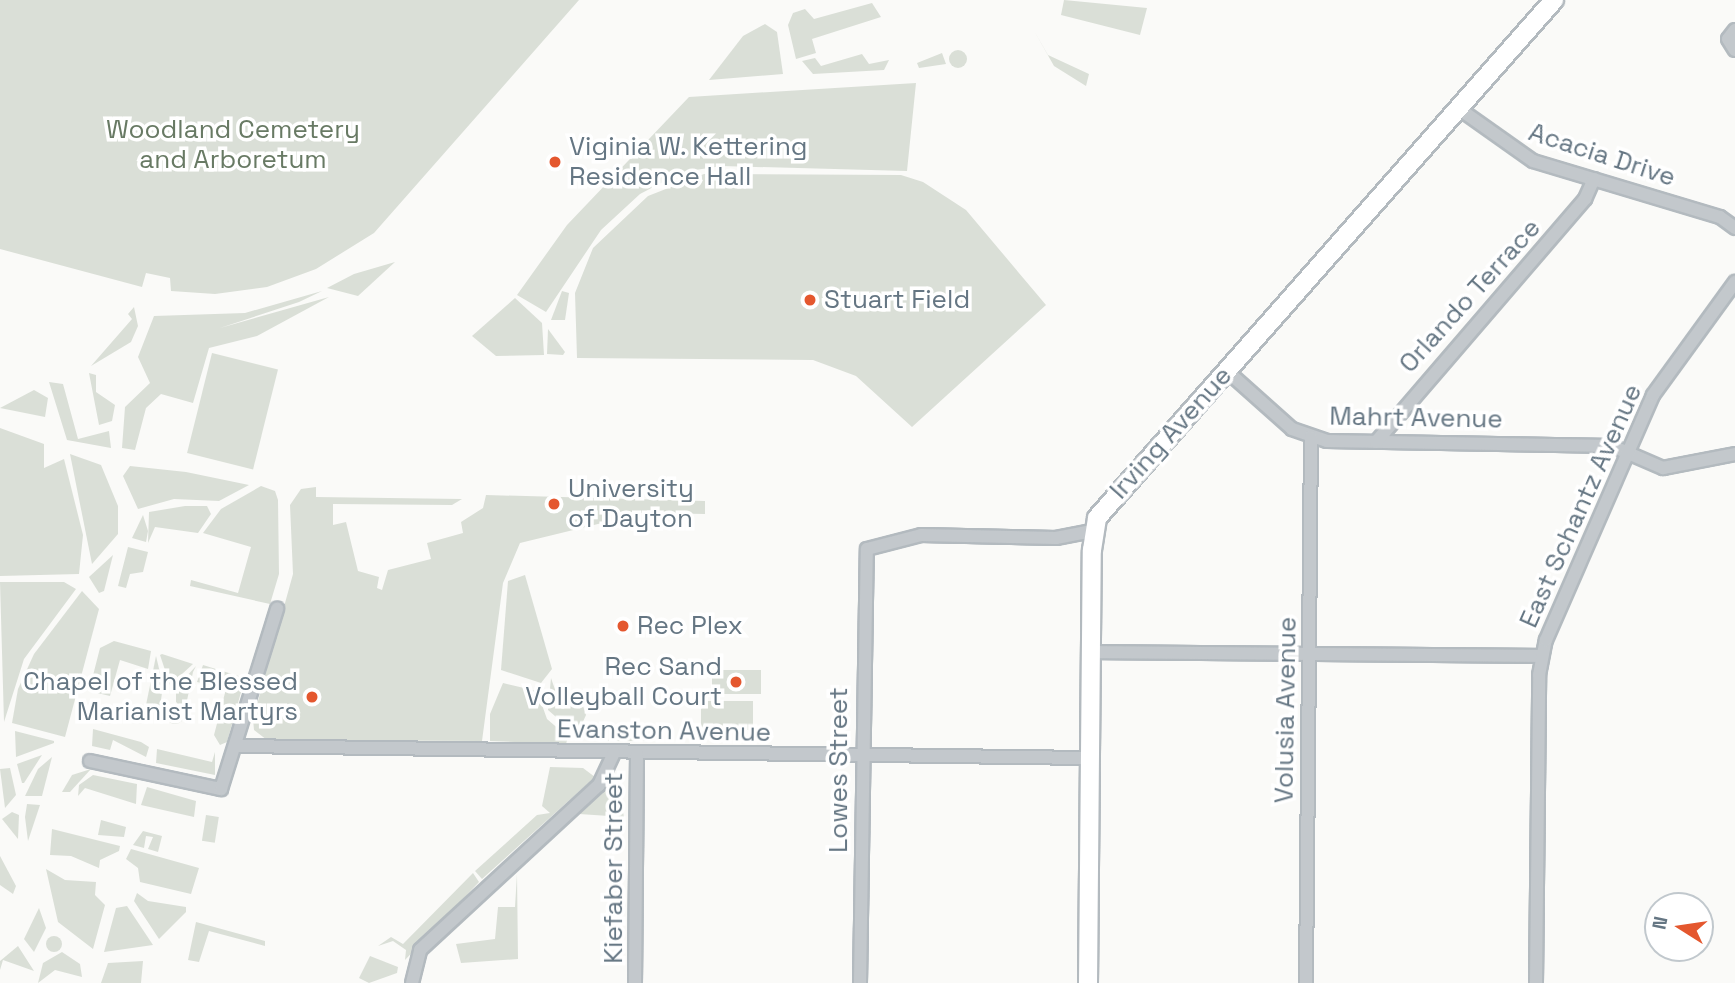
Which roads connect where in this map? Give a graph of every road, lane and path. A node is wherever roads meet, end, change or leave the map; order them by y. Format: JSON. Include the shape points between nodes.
{"nodes":[{"id":1,"x":1554,"y":0,"type":"edge"},
{"id":2,"x":1735,"y":30,"type":"edge"},
{"id":3,"x":1735,"y":50,"type":"edge"},
{"id":4,"x":1461,"y":110,"type":"junction"},
{"id":5,"x":1594,"y":179,"type":"junction"},
{"id":6,"x":1735,"y":228,"type":"edge"},
{"id":7,"x":1735,"y":282,"type":"edge"},
{"id":8,"x":1227,"y":371,"type":"junction"},
{"id":9,"x":1311,"y":437,"type":"junction"},
{"id":10,"x":1376,"y":442,"type":"junction"},
{"id":11,"x":1626,"y":451,"type":"junction"},
{"id":12,"x":1735,"y":454,"type":"edge"},
{"id":13,"x":1093,"y":531,"type":"junction"},
{"id":14,"x":277,"y":609,"type":"dead end"},
{"id":15,"x":1309,"y":651,"type":"junction"},
{"id":16,"x":1091,"y":652,"type":"junction"},
{"id":17,"x":1542,"y":656,"type":"junction"},
{"id":18,"x":238,"y":746,"type":"junction"},
{"id":19,"x":614,"y":754,"type":"junction"},
{"id":20,"x":637,"y":754,"type":"junction"},
{"id":21,"x":862,"y":756,"type":"junction"},
{"id":22,"x":1090,"y":758,"type":"junction"},
{"id":23,"x":90,"y":761,"type":"dead end"},
{"id":24,"x":412,"y":983,"type":"edge"},
{"id":25,"x":635,"y":983,"type":"edge"},
{"id":26,"x":859,"y":983,"type":"edge"},
{"id":27,"x":1088,"y":983,"type":"edge"},
{"id":28,"x":1306,"y":983,"type":"edge"},
{"id":29,"x":1536,"y":983,"type":"edge"}],
"edges":[{"from":1,"to":4,"type":"street","name":"Irving Avenue"},
{"from":2,"to":3,"type":"street","via":[[1728,39]]},
{"from":4,"to":5,"type":"street","name":"Acacia Drive","via":[[1526,158]]},
{"from":4,"to":8,"type":"street","name":"Irving Avenue"},
{"from":5,"to":6,"type":"street","name":"Acacia Drive","via":[[1720,217]]},
{"from":5,"to":10,"type":"street","name":"Orlando Terrace","via":[[1585,199]]},
{"from":7,"to":11,"type":"street","name":"East Schantz Avenue","via":[[1666,372]]},
{"from":8,"to":9,"type":"street","name":"Mahrt Avenue"},
{"from":8,"to":13,"type":"street","name":"Irving Avenue","via":[[1118,491]]},
{"from":9,"to":10,"type":"street","name":"Mahrt Avenue"},
{"from":9,"to":15,"type":"street","name":"Volusia Avenue"},
{"from":10,"to":11,"type":"street","name":"Mahrt Avenue"},
{"from":11,"to":12,"type":"street","via":[[1663,468]]},
{"from":11,"to":17,"type":"street","name":"East Schantz Avenue"},
{"from":13,"to":16,"type":"street"},
{"from":13,"to":21,"type":"street","name":"Lowes Street","via":[[1056,538],[896,538],[872,544],[863,557]]},
{"from":14,"to":18,"type":"street"},
{"from":15,"to":16,"type":"street"},
{"from":15,"to":17,"type":"street"},
{"from":15,"to":28,"type":"street","name":"Volusia Avenue"},
{"from":16,"to":22,"type":"street"},
{"from":17,"to":29,"type":"street","name":"East Schantz Avenue"},
{"from":18,"to":19,"type":"street","name":"Evanston Avenue"},
{"from":18,"to":23,"type":"street","via":[[228,781],[214,790]]},
{"from":19,"to":20,"type":"street","name":"Evanston Avenue"},
{"from":19,"to":24,"type":"street","via":[[599,785],[415,957]]},
{"from":20,"to":21,"type":"street","name":"Evanston Avenue"},
{"from":20,"to":25,"type":"street","name":"Kiefaber Street"},
{"from":21,"to":22,"type":"street","name":"Evanston Avenue"},
{"from":21,"to":26,"type":"street","name":"Lowes Street"},
{"from":22,"to":27,"type":"street"}]}
